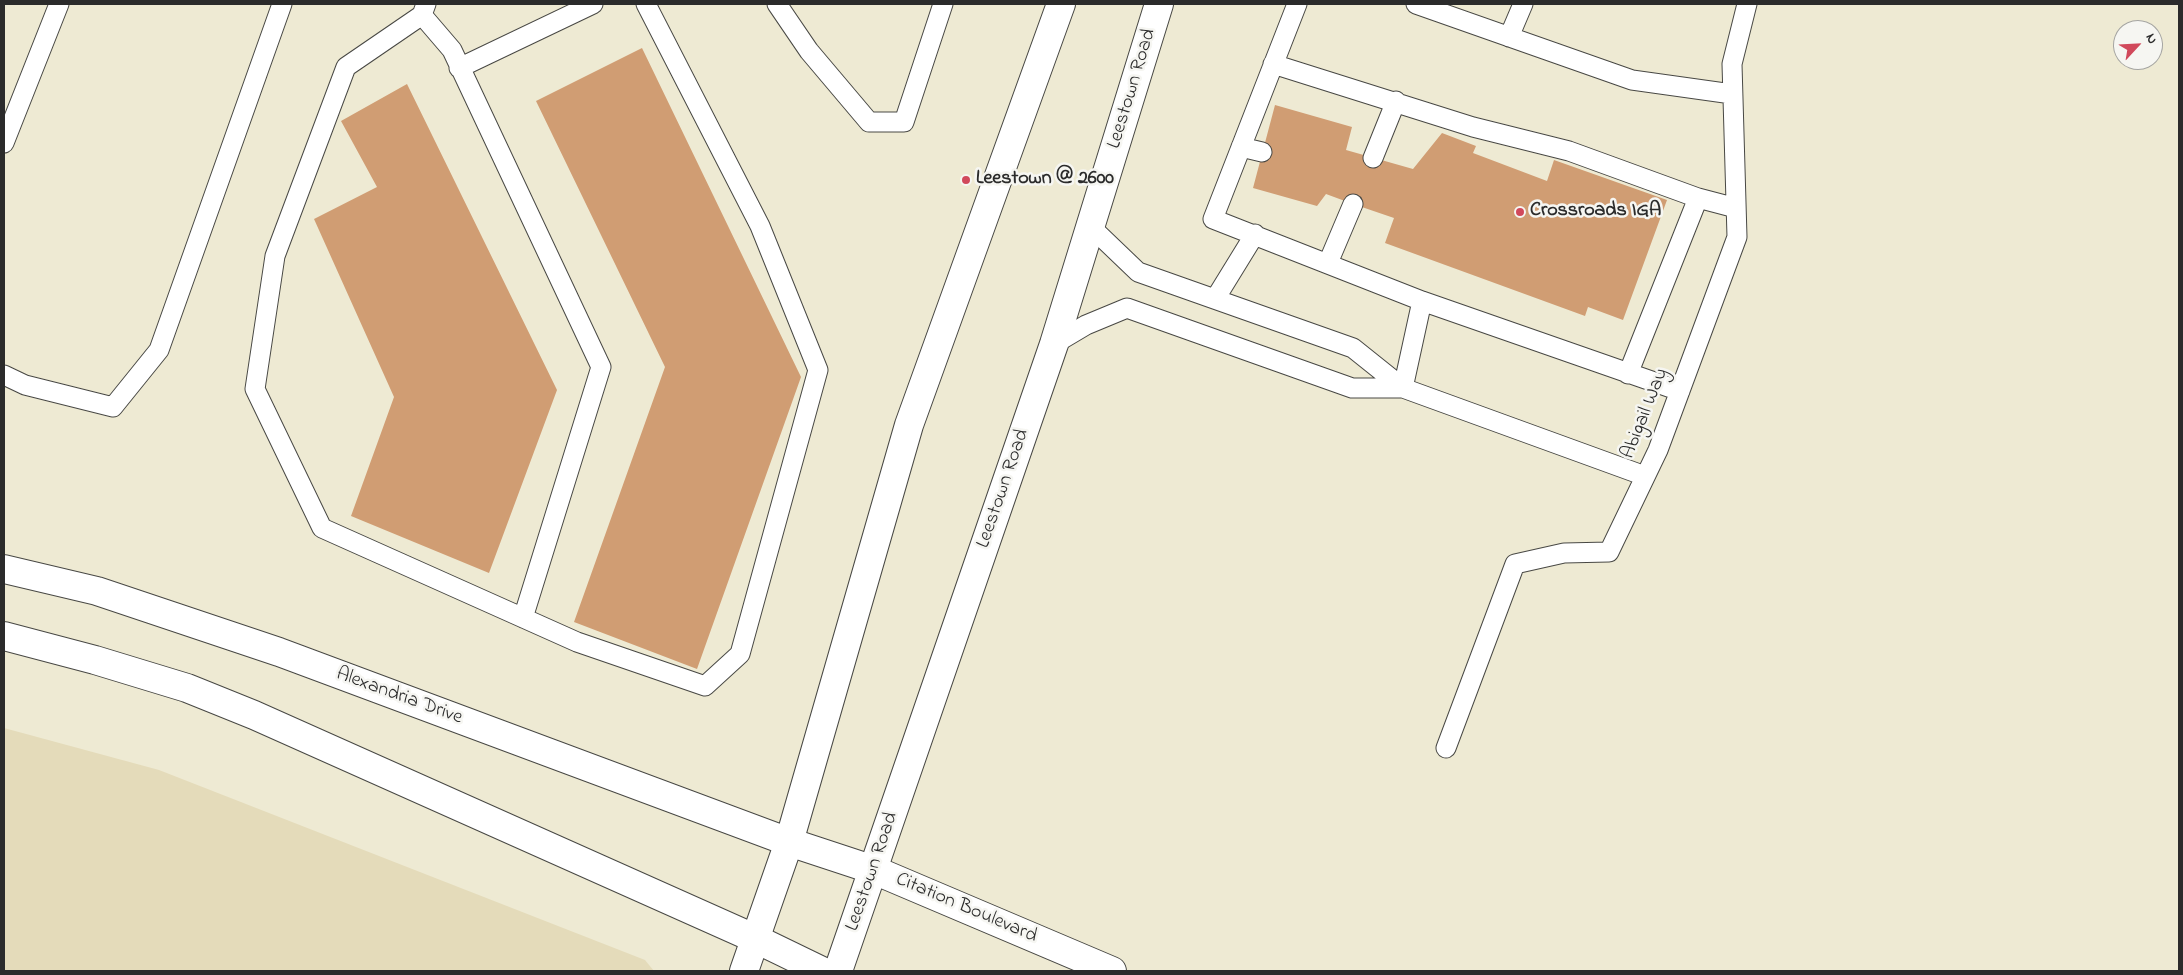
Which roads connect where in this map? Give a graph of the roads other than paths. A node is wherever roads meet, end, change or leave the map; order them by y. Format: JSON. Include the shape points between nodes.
{"nodes":[{"id":1,"x":59,"y":4,"type":"edge"},
{"id":2,"x":282,"y":4,"type":"edge"},
{"id":3,"x":593,"y":4,"type":"edge"},
{"id":4,"x":646,"y":4,"type":"edge"},
{"id":5,"x":777,"y":4,"type":"edge"},
{"id":6,"x":943,"y":4,"type":"edge"},
{"id":7,"x":1061,"y":4,"type":"edge"},
{"id":8,"x":1159,"y":4,"type":"edge"},
{"id":9,"x":1297,"y":4,"type":"edge"},
{"id":10,"x":1416,"y":4,"type":"edge"},
{"id":11,"x":1523,"y":4,"type":"edge"},
{"id":12,"x":1747,"y":4,"type":"edge"},
{"id":13,"x":424,"y":10,"type":"edge"},
{"id":14,"x":1509,"y":38,"type":"junction"},
{"id":15,"x":1273,"y":64,"type":"junction"},
{"id":16,"x":459,"y":68,"type":"junction"},
{"id":17,"x":1732,"y":94,"type":"junction"},
{"id":18,"x":1396,"y":101,"type":"junction"},
{"id":19,"x":4,"y":143,"type":"edge"},
{"id":20,"x":1241,"y":147,"type":"junction"},
{"id":21,"x":1262,"y":152,"type":"dead end"},
{"id":22,"x":1373,"y":158,"type":"dead end"},
{"id":23,"x":1698,"y":198,"type":"junction"},
{"id":24,"x":1353,"y":204,"type":"dead end"},
{"id":25,"x":1736,"y":208,"type":"junction"},
{"id":26,"x":1090,"y":226,"type":"junction"},
{"id":27,"x":1255,"y":234,"type":"junction"},
{"id":28,"x":1328,"y":263,"type":"junction"},
{"id":29,"x":1215,"y":299,"type":"junction"},
{"id":30,"x":1422,"y":300,"type":"junction"},
{"id":31,"x":1054,"y":344,"type":"junction"},
{"id":32,"x":1628,"y":374,"type":"junction"},
{"id":33,"x":4,"y":375,"type":"edge"},
{"id":34,"x":1403,"y":388,"type":"junction"},
{"id":35,"x":1680,"y":391,"type":"junction"},
{"id":36,"x":1645,"y":476,"type":"junction"},
{"id":37,"x":4,"y":569,"type":"edge"},
{"id":38,"x":523,"y":618,"type":"junction"},
{"id":39,"x":4,"y":636,"type":"edge"},
{"id":40,"x":1446,"y":748,"type":"dead end"},
{"id":41,"x":789,"y":842,"type":"junction"},
{"id":42,"x":874,"y":870,"type":"junction"},
{"id":43,"x":756,"y":939,"type":"junction"},
{"id":44,"x":744,"y":971,"type":"edge"},
{"id":45,"x":822,"y":971,"type":"edge"},
{"id":46,"x":838,"y":971,"type":"edge"},
{"id":47,"x":1112,"y":971,"type":"edge"}],
"edges":[{"from":1,"to":19,"type":"lane"},
{"from":2,"to":33,"type":"lane","via":[[159,350],[113,407],[25,385]]},
{"from":3,"to":16,"type":"lane"},
{"from":4,"to":38,"type":"lane","via":[[760,226],[818,370],[740,654],[704,686],[576,642]]},
{"from":5,"to":6,"type":"lane","via":[[809,51],[869,122],[904,122]]},
{"from":7,"to":41,"type":"main road","via":[[909,426]]},
{"from":8,"to":26,"type":"main road","name":"Leestown Road"},
{"from":9,"to":15,"type":"lane"},
{"from":10,"to":14,"type":"lane"},
{"from":11,"to":14,"type":"lane"},
{"from":12,"to":17,"type":"lane","name":"Abigail Way","via":[[1732,64]]},
{"from":13,"to":16,"type":"lane","via":[[452,50]]},
{"from":13,"to":38,"type":"lane","via":[[346,67],[275,256],[255,389],[322,528]]},
{"from":14,"to":17,"type":"lane","via":[[1632,80]]},
{"from":15,"to":18,"type":"lane"},
{"from":15,"to":20,"type":"lane"},
{"from":16,"to":38,"type":"lane","via":[[601,367]]},
{"from":17,"to":25,"type":"lane","name":"Abigail Way"},
{"from":18,"to":22,"type":"lane"},
{"from":18,"to":23,"type":"lane","via":[[1473,127],[1569,152]]},
{"from":20,"to":21,"type":"lane"},
{"from":20,"to":27,"type":"lane","via":[[1213,219]]},
{"from":23,"to":25,"type":"lane"},
{"from":23,"to":32,"type":"lane"},
{"from":24,"to":28,"type":"lane"},
{"from":25,"to":35,"type":"lane","name":"Abigail Way","via":[[1737,237]]},
{"from":26,"to":29,"type":"lane","via":[[1138,272]]},
{"from":26,"to":31,"type":"main road","name":"Leestown Road"},
{"from":27,"to":28,"type":"lane"},
{"from":27,"to":29,"type":"lane"},
{"from":28,"to":30,"type":"lane"},
{"from":29,"to":34,"type":"lane","via":[[1353,348]]},
{"from":30,"to":32,"type":"lane"},
{"from":30,"to":34,"type":"lane"},
{"from":31,"to":34,"type":"lane","via":[[1086,325],[1127,308],[1352,388]]},
{"from":31,"to":42,"type":"main road","name":"Leestown Road"},
{"from":32,"to":35,"type":"lane"},
{"from":34,"to":36,"type":"lane"},
{"from":35,"to":36,"type":"lane","name":"Abigail Way"},
{"from":36,"to":40,"type":"lane","name":"Abigail Way","via":[[1609,552],[1564,553],[1515,564]]},
{"from":37,"to":41,"type":"main road","name":"Alexandria Drive","via":[[97,592],[279,652]]},
{"from":39,"to":43,"type":"main road","via":[[178,686],[254,715]]},
{"from":41,"to":42,"type":"main road","name":"Citation Boulevard"},
{"from":41,"to":43,"type":"main road"},
{"from":42,"to":46,"type":"main road","name":"Leestown Road"},
{"from":42,"to":47,"type":"main road","name":"Citation Boulevard"},
{"from":43,"to":44,"type":"main road"},
{"from":43,"to":45,"type":"main road"}]}
